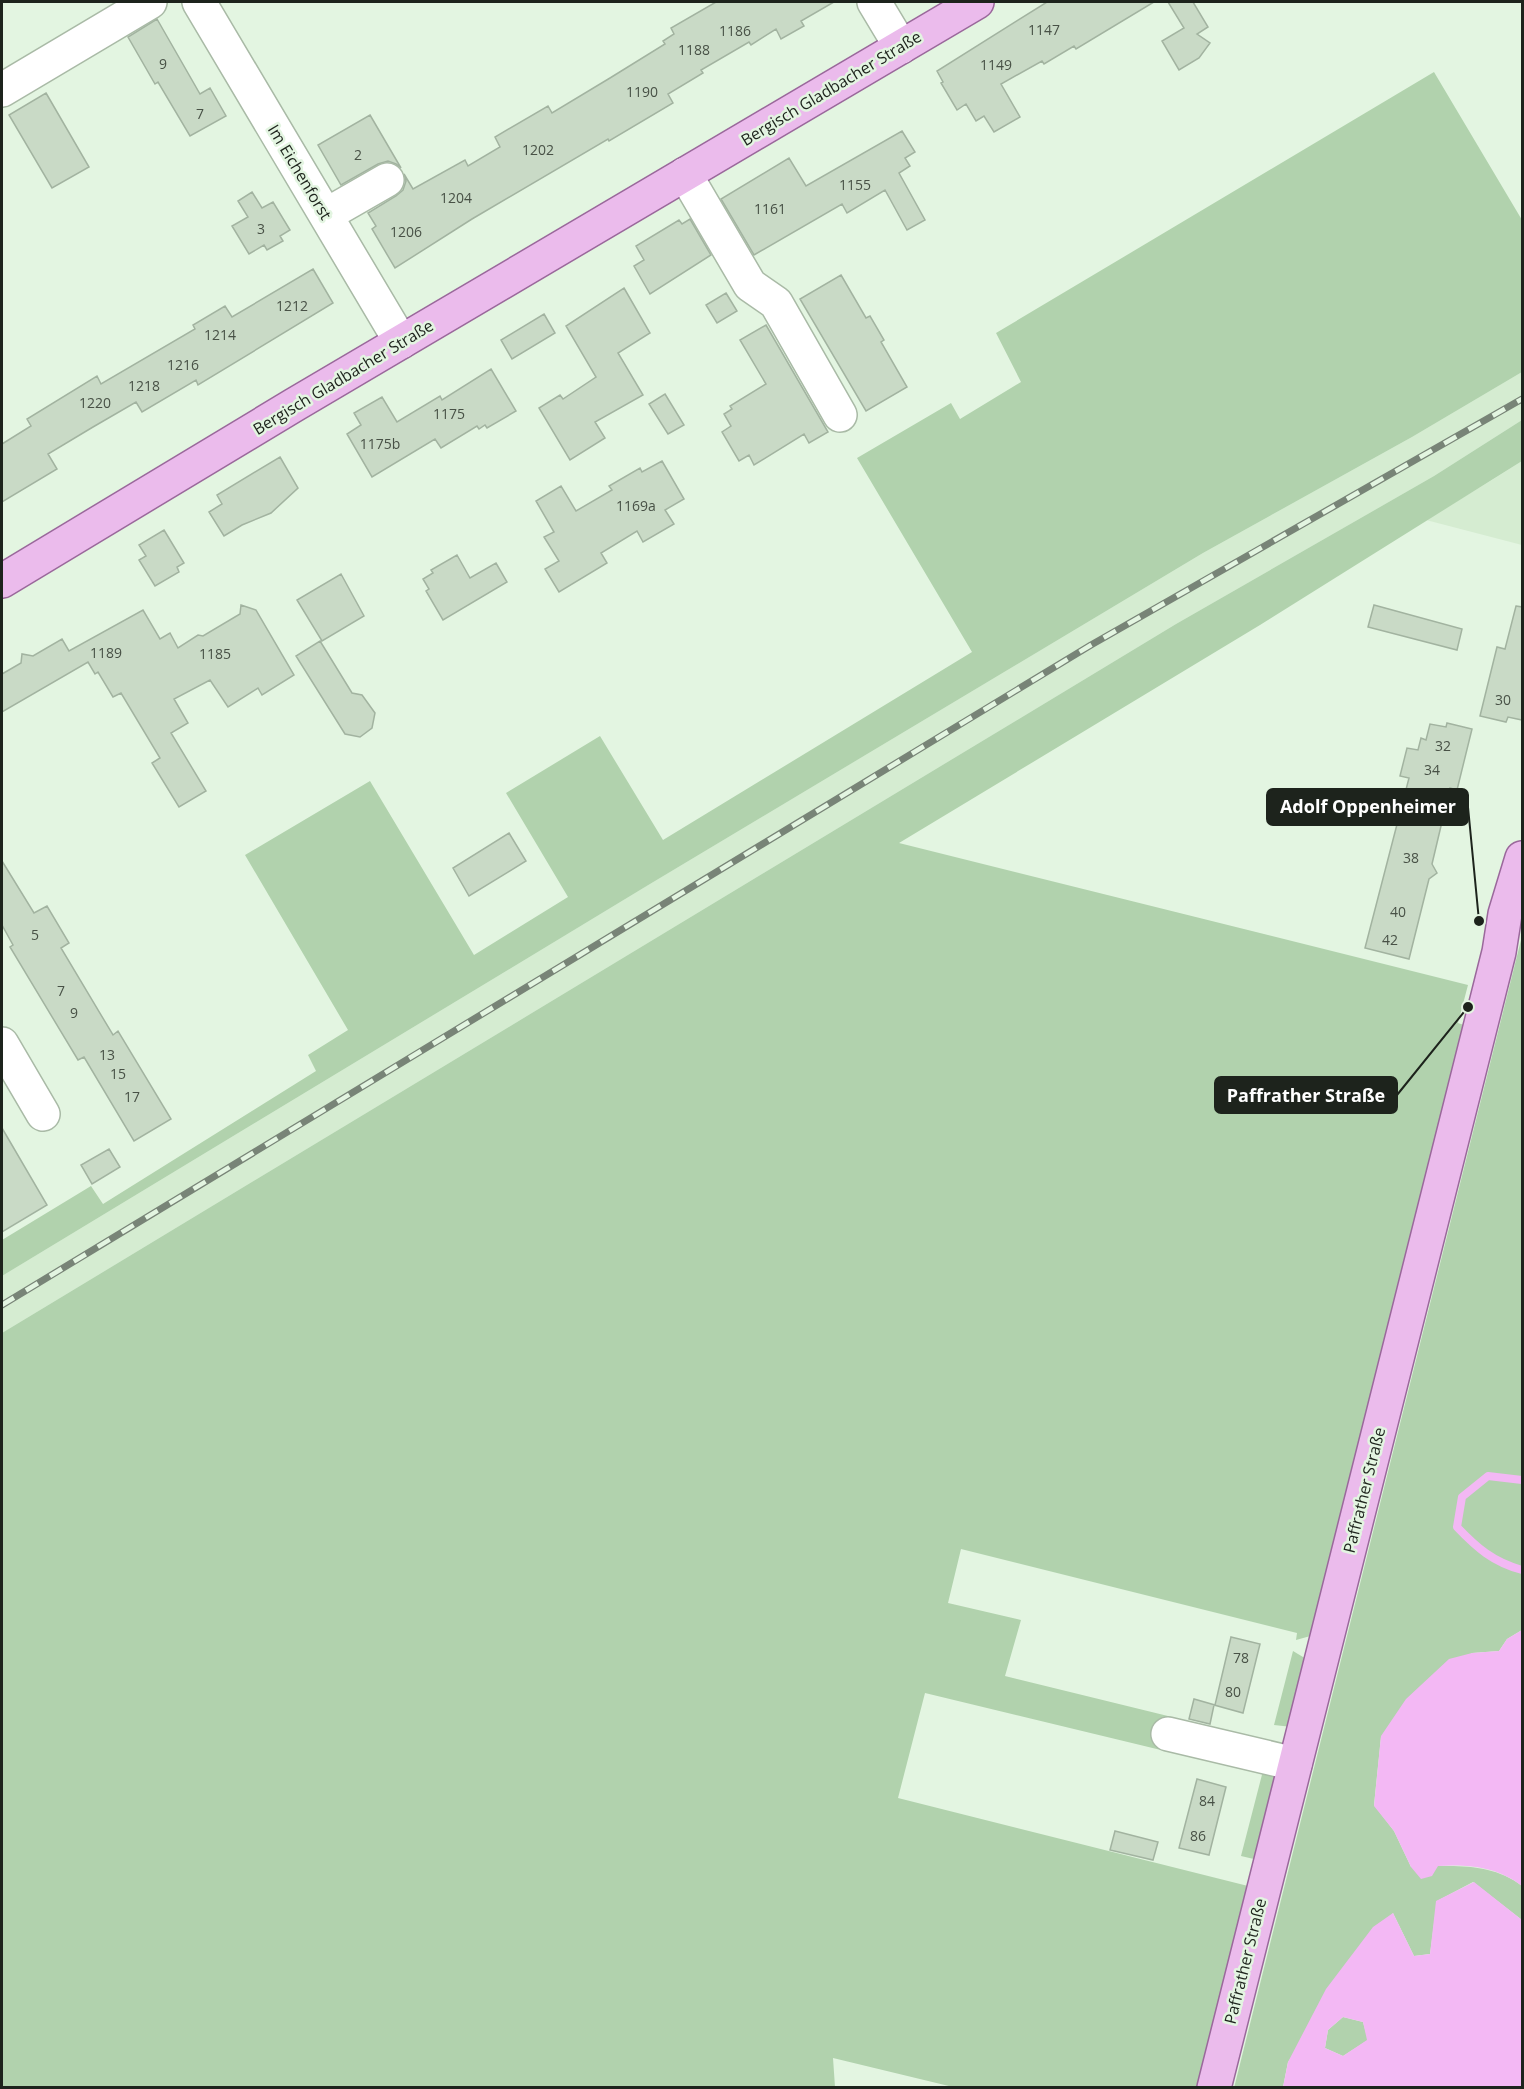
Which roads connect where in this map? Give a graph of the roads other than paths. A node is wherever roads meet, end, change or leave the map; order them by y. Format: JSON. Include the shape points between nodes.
{"nodes":[{"id":1,"x":150,"y":2,"type":"edge"},
{"id":2,"x":199,"y":2,"type":"edge"},
{"id":3,"x":874,"y":2,"type":"edge"},
{"id":4,"x":977,"y":2,"type":"edge"},
{"id":5,"x":901,"y":46,"type":"junction"},
{"id":6,"x":2,"y":90,"type":"edge"},
{"id":7,"x":685,"y":174,"type":"junction"},
{"id":8,"x":387,"y":180,"type":"dead end"},
{"id":9,"x":326,"y":215,"type":"junction"},
{"id":10,"x":401,"y":342,"type":"junction"},
{"id":11,"x":840,"y":415,"type":"dead end"},
{"id":12,"x":2,"y":581,"type":"edge"},
{"id":13,"x":1522,"y":858,"type":"edge"},
{"id":14,"x":2,"y":1044,"type":"edge"},
{"id":15,"x":43,"y":1114,"type":"dead end"},
{"id":16,"x":1168,"y":1734,"type":"dead end"},
{"id":17,"x":1295,"y":1764,"type":"junction"},
{"id":18,"x":1214,"y":2088,"type":"edge"}],
"edges":[{"from":1,"to":6,"type":"street"},
{"from":2,"to":9,"type":"street","name":"Im Eichenforst"},
{"from":3,"to":5,"type":"street"},
{"from":4,"to":5,"type":"main road","name":"Bergisch Gladbacher Straße"},
{"from":5,"to":7,"type":"main road","name":"Bergisch Gladbacher Straße"},
{"from":7,"to":10,"type":"main road","name":"Bergisch Gladbacher Straße"},
{"from":7,"to":11,"type":"street","via":[[750,285],[776,303]]},
{"from":8,"to":9,"type":"street"},
{"from":9,"to":10,"type":"street","name":"Im Eichenforst"},
{"from":10,"to":12,"type":"main road","name":"Bergisch Gladbacher Straße"},
{"from":13,"to":17,"type":"main road","name":"Paffrather Straße"},
{"from":14,"to":15,"type":"street"},
{"from":16,"to":17,"type":"street"},
{"from":17,"to":18,"type":"main road","name":"Paffrather Straße"}]}
